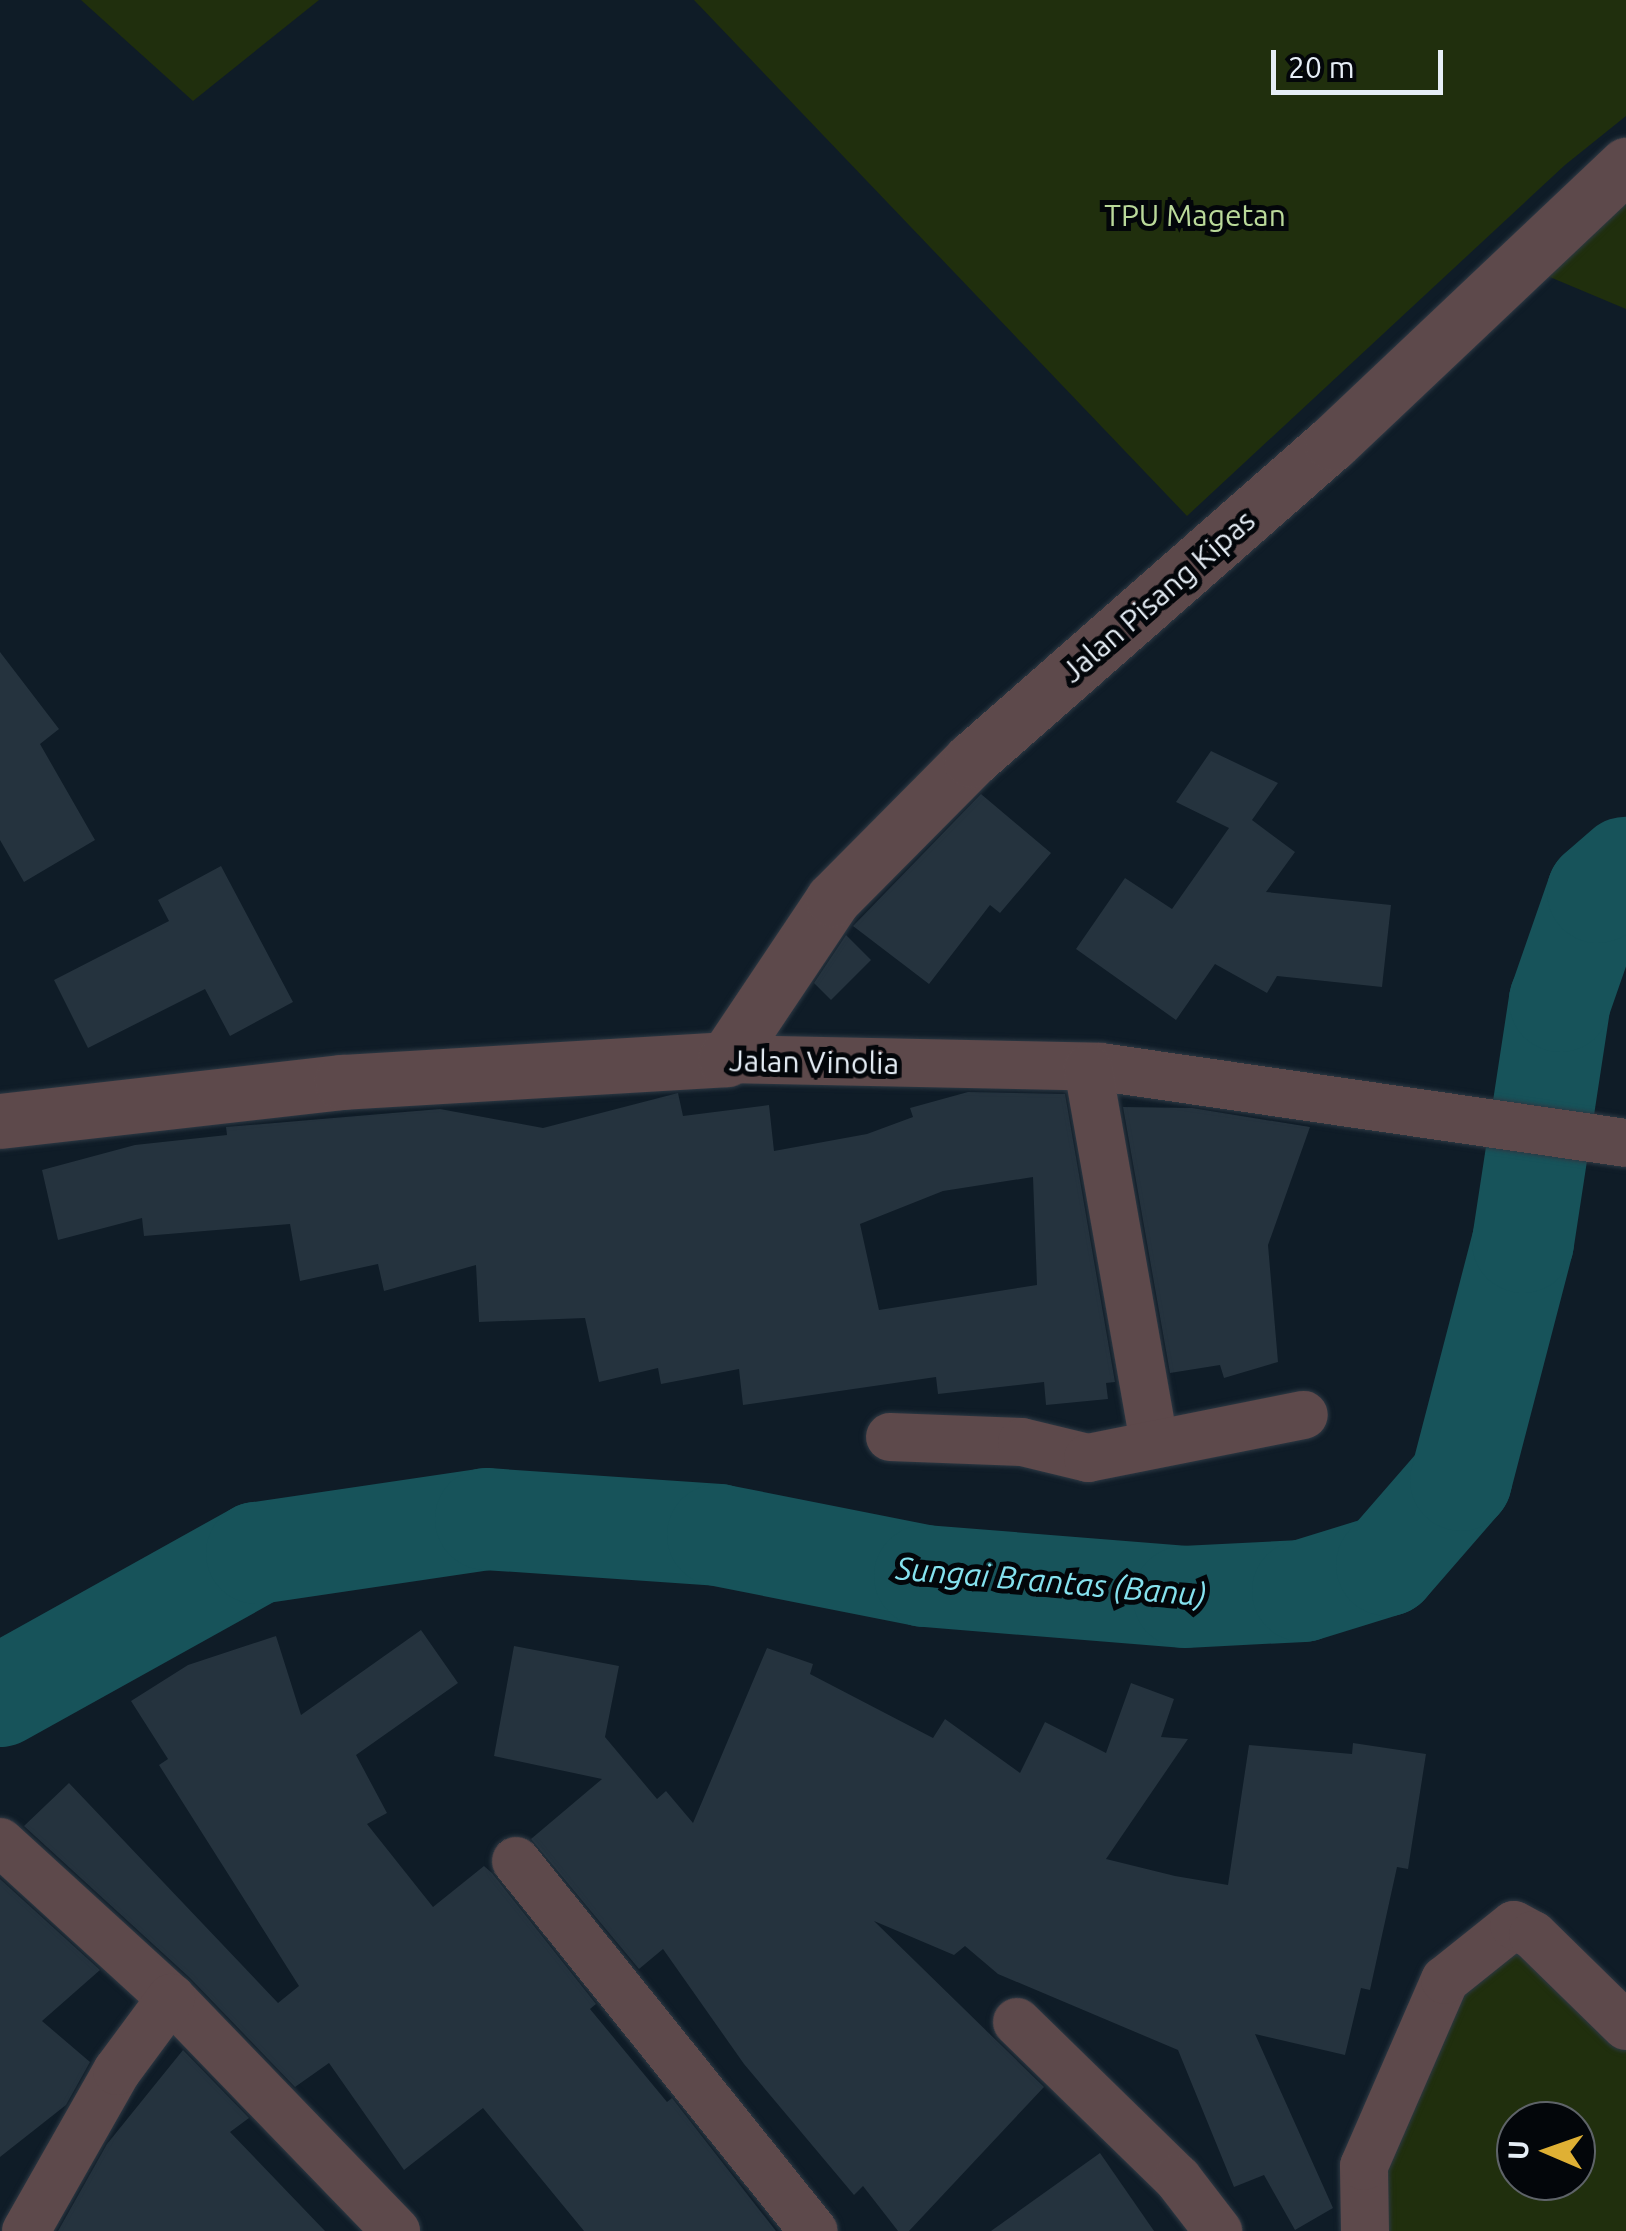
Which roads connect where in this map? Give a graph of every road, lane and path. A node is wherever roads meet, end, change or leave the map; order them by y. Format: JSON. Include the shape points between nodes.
{"nodes":[{"id":1,"x":1626,"y":165,"type":"edge"},
{"id":2,"x":726,"y":1059,"type":"junction"},
{"id":3,"x":1088,"y":1068,"type":"junction"},
{"id":4,"x":0,"y":1121,"type":"edge"},
{"id":5,"x":1626,"y":1143,"type":"edge"},
{"id":6,"x":1304,"y":1415,"type":"dead end"},
{"id":7,"x":890,"y":1438,"type":"dead end"},
{"id":8,"x":1154,"y":1443,"type":"junction"},
{"id":9,"x":0,"y":1842,"type":"edge"},
{"id":10,"x":516,"y":1860,"type":"dead end"},
{"id":11,"x":171,"y":1998,"type":"junction"},
{"id":12,"x":1018,"y":2022,"type":"dead end"},
{"id":13,"x":1626,"y":2026,"type":"edge"},
{"id":14,"x":26,"y":2231,"type":"edge"},
{"id":15,"x":396,"y":2231,"type":"edge"},
{"id":16,"x":814,"y":2231,"type":"edge"},
{"id":17,"x":1218,"y":2231,"type":"edge"},
{"id":18,"x":1365,"y":2231,"type":"edge"}],
"edges":[{"from":1,"to":2,"type":"street","name":"Jalan Pisang Kipas","via":[[1332,443],[971,760],[833,899]]},
{"from":2,"to":3,"type":"street","name":"Jalan Vinolia"},
{"from":2,"to":4,"type":"street","name":"Jalan Vinolia","via":[[342,1082]]},
{"from":3,"to":5,"type":"street","name":"Jalan Vinolia"},
{"from":3,"to":8,"type":"street"},
{"from":6,"to":8,"type":"street"},
{"from":7,"to":8,"type":"street","via":[[1022,1442],[1088,1458]]},
{"from":9,"to":11,"type":"street"},
{"from":10,"to":16,"type":"street"},
{"from":11,"to":14,"type":"street","via":[[117,2071]]},
{"from":11,"to":15,"type":"street"},
{"from":12,"to":17,"type":"street","via":[[1178,2178]]},
{"from":13,"to":18,"type":"street","via":[[1533,1935],[1514,1925],[1445,1980],[1364,2166]]}]}
